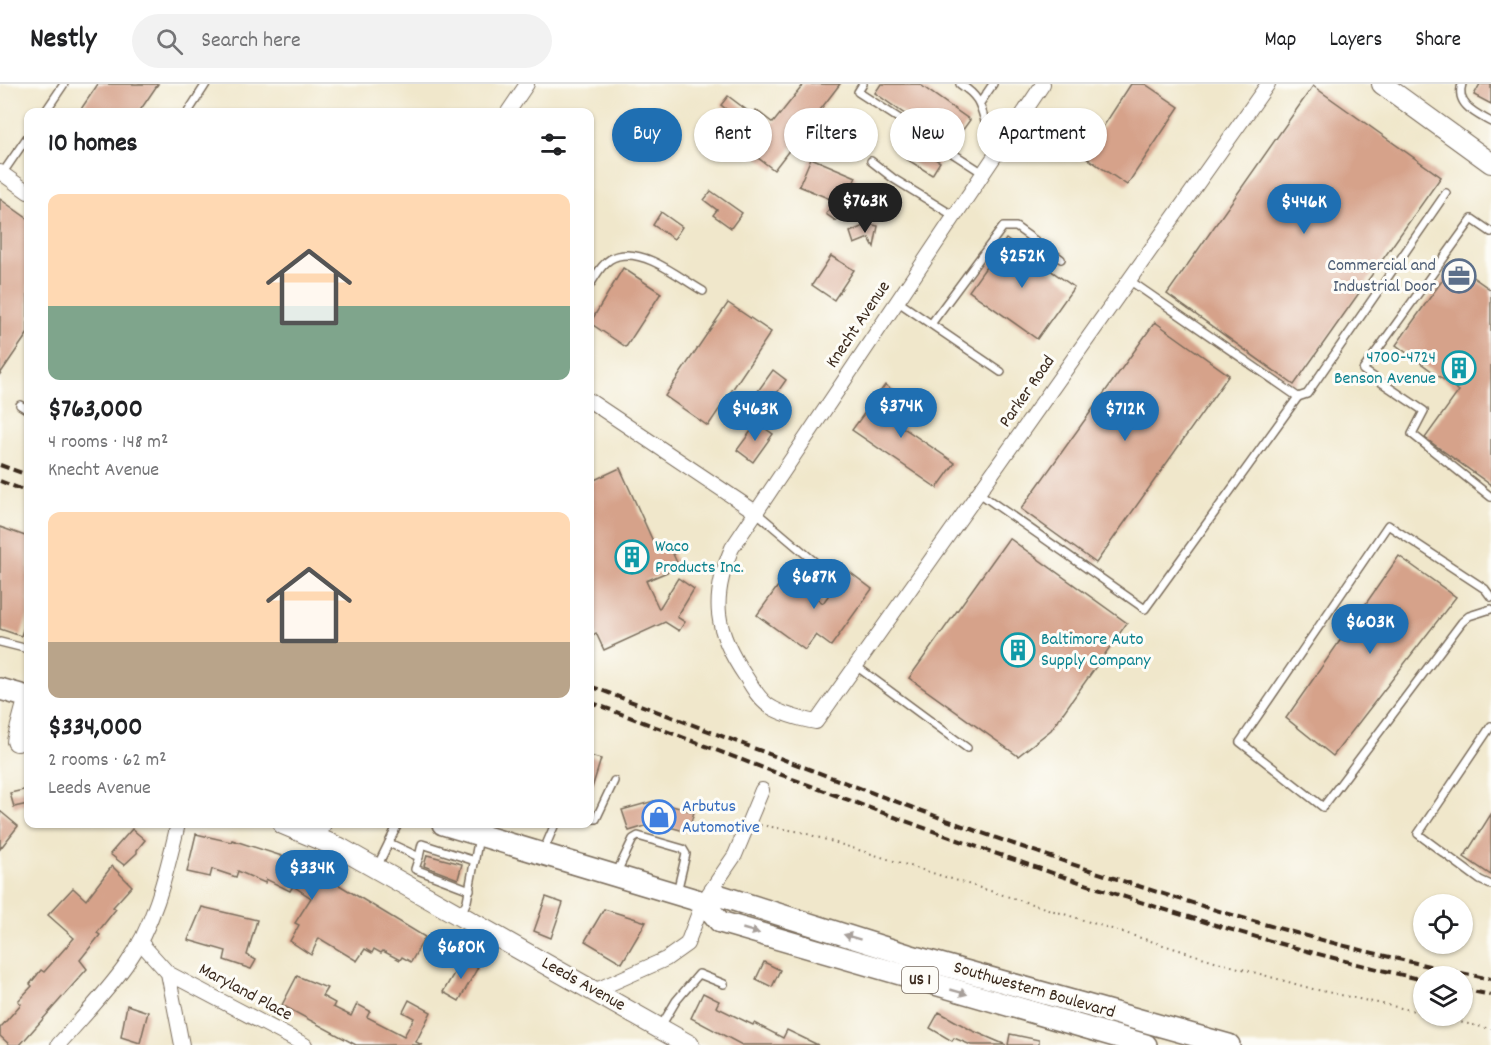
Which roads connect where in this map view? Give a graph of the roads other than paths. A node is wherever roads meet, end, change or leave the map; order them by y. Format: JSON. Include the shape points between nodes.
{"nodes":[{"id":1,"x":64,"y":84,"type":"edge"},
{"id":2,"x":206,"y":84,"type":"edge"},
{"id":3,"x":527,"y":84,"type":"edge"},
{"id":4,"x":863,"y":84,"type":"edge"},
{"id":5,"x":960,"y":84,"type":"edge"},
{"id":6,"x":993,"y":84,"type":"edge"},
{"id":7,"x":1043,"y":84,"type":"edge"},
{"id":8,"x":1268,"y":84,"type":"edge"},
{"id":9,"x":1382,"y":84,"type":"edge"},
{"id":10,"x":1462,"y":84,"type":"edge"},
{"id":11,"x":980,"y":103,"type":"junction"},
{"id":12,"x":48,"y":108,"type":"edge"},
{"id":13,"x":191,"y":108,"type":"edge"},
{"id":14,"x":511,"y":108,"type":"edge"},
{"id":15,"x":981,"y":108,"type":"edge"},
{"id":16,"x":1027,"y":108,"type":"edge"},
{"id":17,"x":1491,"y":123,"type":"edge"},
{"id":18,"x":24,"y":141,"type":"edge"},
{"id":19,"x":872,"y":162,"type":"edge"},
{"id":20,"x":990,"y":162,"type":"edge"},
{"id":21,"x":1491,"y":163,"type":"edge"},
{"id":22,"x":1,"y":173,"type":"edge"},
{"id":23,"x":983,"y":173,"type":"junction"},
{"id":24,"x":24,"y":189,"type":"edge"},
{"id":25,"x":1446,"y":193,"type":"dead end"},
{"id":26,"x":954,"y":216,"type":"junction"},
{"id":27,"x":1491,"y":232,"type":"edge"},
{"id":28,"x":1061,"y":260,"type":"dead end"},
{"id":29,"x":594,"y":278,"type":"edge"},
{"id":30,"x":1129,"y":280,"type":"junction"},
{"id":31,"x":703,"y":291,"type":"dead end"},
{"id":32,"x":897,"y":301,"type":"junction"},
{"id":33,"x":931,"y":324,"type":"junction"},
{"id":34,"x":1001,"y":372,"type":"dead end"},
{"id":35,"x":1298,"y":397,"type":"junction"},
{"id":36,"x":594,"y":404,"type":"edge"},
{"id":37,"x":20,"y":405,"type":"dead end"},
{"id":38,"x":24,"y":408,"type":"edge"},
{"id":39,"x":979,"y":493,"type":"junction"},
{"id":40,"x":1491,"y":496,"type":"edge"},
{"id":41,"x":757,"y":513,"type":"junction"},
{"id":42,"x":823,"y":569,"type":"dead end"},
{"id":43,"x":1491,"y":597,"type":"edge"},
{"id":44,"x":1491,"y":609,"type":"edge"},
{"id":45,"x":0,"y":642,"type":"edge"},
{"id":46,"x":24,"y":648,"type":"edge"},
{"id":47,"x":856,"y":666,"type":"junction"},
{"id":48,"x":0,"y":689,"type":"edge"},
{"id":49,"x":24,"y":697,"type":"edge"},
{"id":50,"x":24,"y":712,"type":"edge"},
{"id":51,"x":816,"y":722,"type":"joint"},
{"id":52,"x":1491,"y":726,"type":"edge"},
{"id":53,"x":15,"y":744,"type":"edge"},
{"id":54,"x":967,"y":748,"type":"dead end"},
{"id":55,"x":614,"y":781,"type":"dead end"},
{"id":56,"x":762,"y":790,"type":"dead end"},
{"id":57,"x":594,"y":819,"type":"edge"},
{"id":58,"x":177,"y":828,"type":"edge"},
{"id":59,"x":396,"y":828,"type":"edge"},
{"id":60,"x":461,"y":828,"type":"edge"},
{"id":61,"x":553,"y":828,"type":"edge"},
{"id":62,"x":321,"y":830,"type":"edge"},
{"id":63,"x":389,"y":843,"type":"junction"},
{"id":64,"x":542,"y":855,"type":"junction"},
{"id":65,"x":418,"y":857,"type":"junction"},
{"id":66,"x":475,"y":861,"type":"junction"},
{"id":67,"x":376,"y":868,"type":"junction"},
{"id":68,"x":615,"y":876,"type":"junction"},
{"id":69,"x":1491,"y":885,"type":"edge"},
{"id":70,"x":470,"y":890,"type":"junction"},
{"id":71,"x":677,"y":894,"type":"junction"},
{"id":72,"x":703,"y":902,"type":"junction"},
{"id":73,"x":460,"y":915,"type":"junction"},
{"id":74,"x":140,"y":942,"type":"junction"},
{"id":75,"x":168,"y":973,"type":"junction"},
{"id":76,"x":724,"y":984,"type":"dead end"},
{"id":77,"x":594,"y":991,"type":"junction"},
{"id":78,"x":660,"y":1028,"type":"junction"},
{"id":79,"x":58,"y":1045,"type":"edge"},
{"id":80,"x":182,"y":1045,"type":"edge"},
{"id":81,"x":305,"y":1045,"type":"edge"},
{"id":82,"x":689,"y":1045,"type":"edge"},
{"id":83,"x":1146,"y":1045,"type":"edge"},
{"id":84,"x":1229,"y":1045,"type":"edge"}],
"edges":[{"from":1,"to":12,"type":"lane"},
{"from":2,"to":13,"type":"lane"},
{"from":3,"to":14,"type":"street"},
{"from":4,"to":23,"type":"lane","via":[[858,92]]},
{"from":5,"to":11,"type":"lane","via":[[975,94]]},
{"from":6,"to":11,"type":"lane"},
{"from":7,"to":16,"type":"street","name":"Knecht Avenue"},
{"from":8,"to":30,"type":"street","name":"Parker Road"},
{"from":9,"to":21,"type":"street"},
{"from":10,"to":17,"type":"lane","via":[[1463,103]]},
{"from":11,"to":15,"type":"lane"},
{"from":18,"to":22,"type":"lane"},
{"from":19,"to":26,"type":"lane"},
{"from":20,"to":23,"type":"street","name":"Knecht Avenue"},
{"from":22,"to":24,"type":"street"},
{"from":23,"to":26,"type":"street","name":"Knecht Avenue"},
{"from":25,"to":35,"type":"lane","via":[[1307,394]]},
{"from":26,"to":32,"type":"street","name":"Knecht Avenue"},
{"from":27,"to":40,"type":"lane","via":[[1472,219],[1363,370],[1424,411],[1412,434]]},
{"from":28,"to":33,"type":"lane","via":[[1016,227],[1003,227]]},
{"from":29,"to":31,"type":"lane","via":[[600,268],[617,256],[632,256],[647,259]]},
{"from":30,"to":35,"type":"lane"},
{"from":30,"to":39,"type":"street","name":"Parker Road"},
{"from":32,"to":33,"type":"lane"},
{"from":32,"to":41,"type":"street","name":"Knecht Avenue"},
{"from":33,"to":34,"type":"lane"},
{"from":35,"to":39,"type":"lane","via":[[1145,609]]},
{"from":36,"to":41,"type":"street"},
{"from":37,"to":38,"type":"lane"},
{"from":39,"to":47,"type":"street","name":"Parker Road"},
{"from":41,"to":42,"type":"lane"},
{"from":41,"to":51,"type":"street","name":"Knecht Avenue","via":[[732,548],[722,572],[718,616],[723,638],[731,657],[767,705]]},
{"from":43,"to":44,"type":"lane","via":[[1485,589],[1388,525],[1240,742],[1323,807],[1462,622]]},
{"from":45,"to":46,"type":"lane"},
{"from":47,"to":51,"type":"street","name":"Parker Road"},
{"from":47,"to":54,"type":"lane"},
{"from":48,"to":49,"type":"main road"},
{"from":50,"to":53,"type":"street"},
{"from":52,"to":69,"type":"lane","via":[[1418,834]]},
{"from":55,"to":57,"type":"lane"},
{"from":56,"to":72,"type":"street","via":[[735,855]]},
{"from":58,"to":74,"type":"street","via":[[158,903]]},
{"from":59,"to":63,"type":"lane"},
{"from":60,"to":64,"type":"main road","name":"Southwestern Boulevard","number":"US 1"},
{"from":60,"to":66,"type":"lane"},
{"from":61,"to":64,"type":"lane"},
{"from":62,"to":67,"type":"street","name":"Leeds Avenue"},
{"from":63,"to":65,"type":"lane"},
{"from":63,"to":67,"type":"lane"},
{"from":64,"to":68,"type":"main road","name":"Southwestern Boulevard","number":"US 1"},
{"from":65,"to":66,"type":"lane","via":[[423,844]]},
{"from":65,"to":70,"type":"lane","via":[[415,869]]},
{"from":66,"to":70,"type":"lane"},
{"from":67,"to":73,"type":"street","name":"Leeds Avenue"},
{"from":68,"to":71,"type":"main road","name":"Southwestern Boulevard","number":"US 1"},
{"from":68,"to":71,"type":"lane","via":[[638,836],[683,849],[686,854]]},
{"from":70,"to":73,"type":"lane"},
{"from":71,"to":72,"type":"main road","name":"Southwestern Boulevard","number":"US 1"},
{"from":72,"to":77,"type":"street","via":[[687,944],[679,951]]},
{"from":72,"to":83,"type":"main road","name":"Southwestern Boulevard","number":"US 1","one_way":true,"via":[[720,922]]},
{"from":84,"to":72,"type":"main road","name":"Southwestern Boulevard","number":"US 1","one_way":true,"via":[[930,961],[722,896]]},
{"from":73,"to":77,"type":"street","name":"Leeds Avenue"},
{"from":74,"to":75,"type":"street"},
{"from":74,"to":79,"type":"street","via":[[112,983]]},
{"from":75,"to":80,"type":"street"},
{"from":75,"to":81,"type":"street","name":"Maryland Place"},
{"from":76,"to":78,"type":"lane","via":[[699,974]]},
{"from":77,"to":78,"type":"street","name":"Leeds Avenue"},
{"from":78,"to":82,"type":"street","name":"Leeds Avenue"}]}
